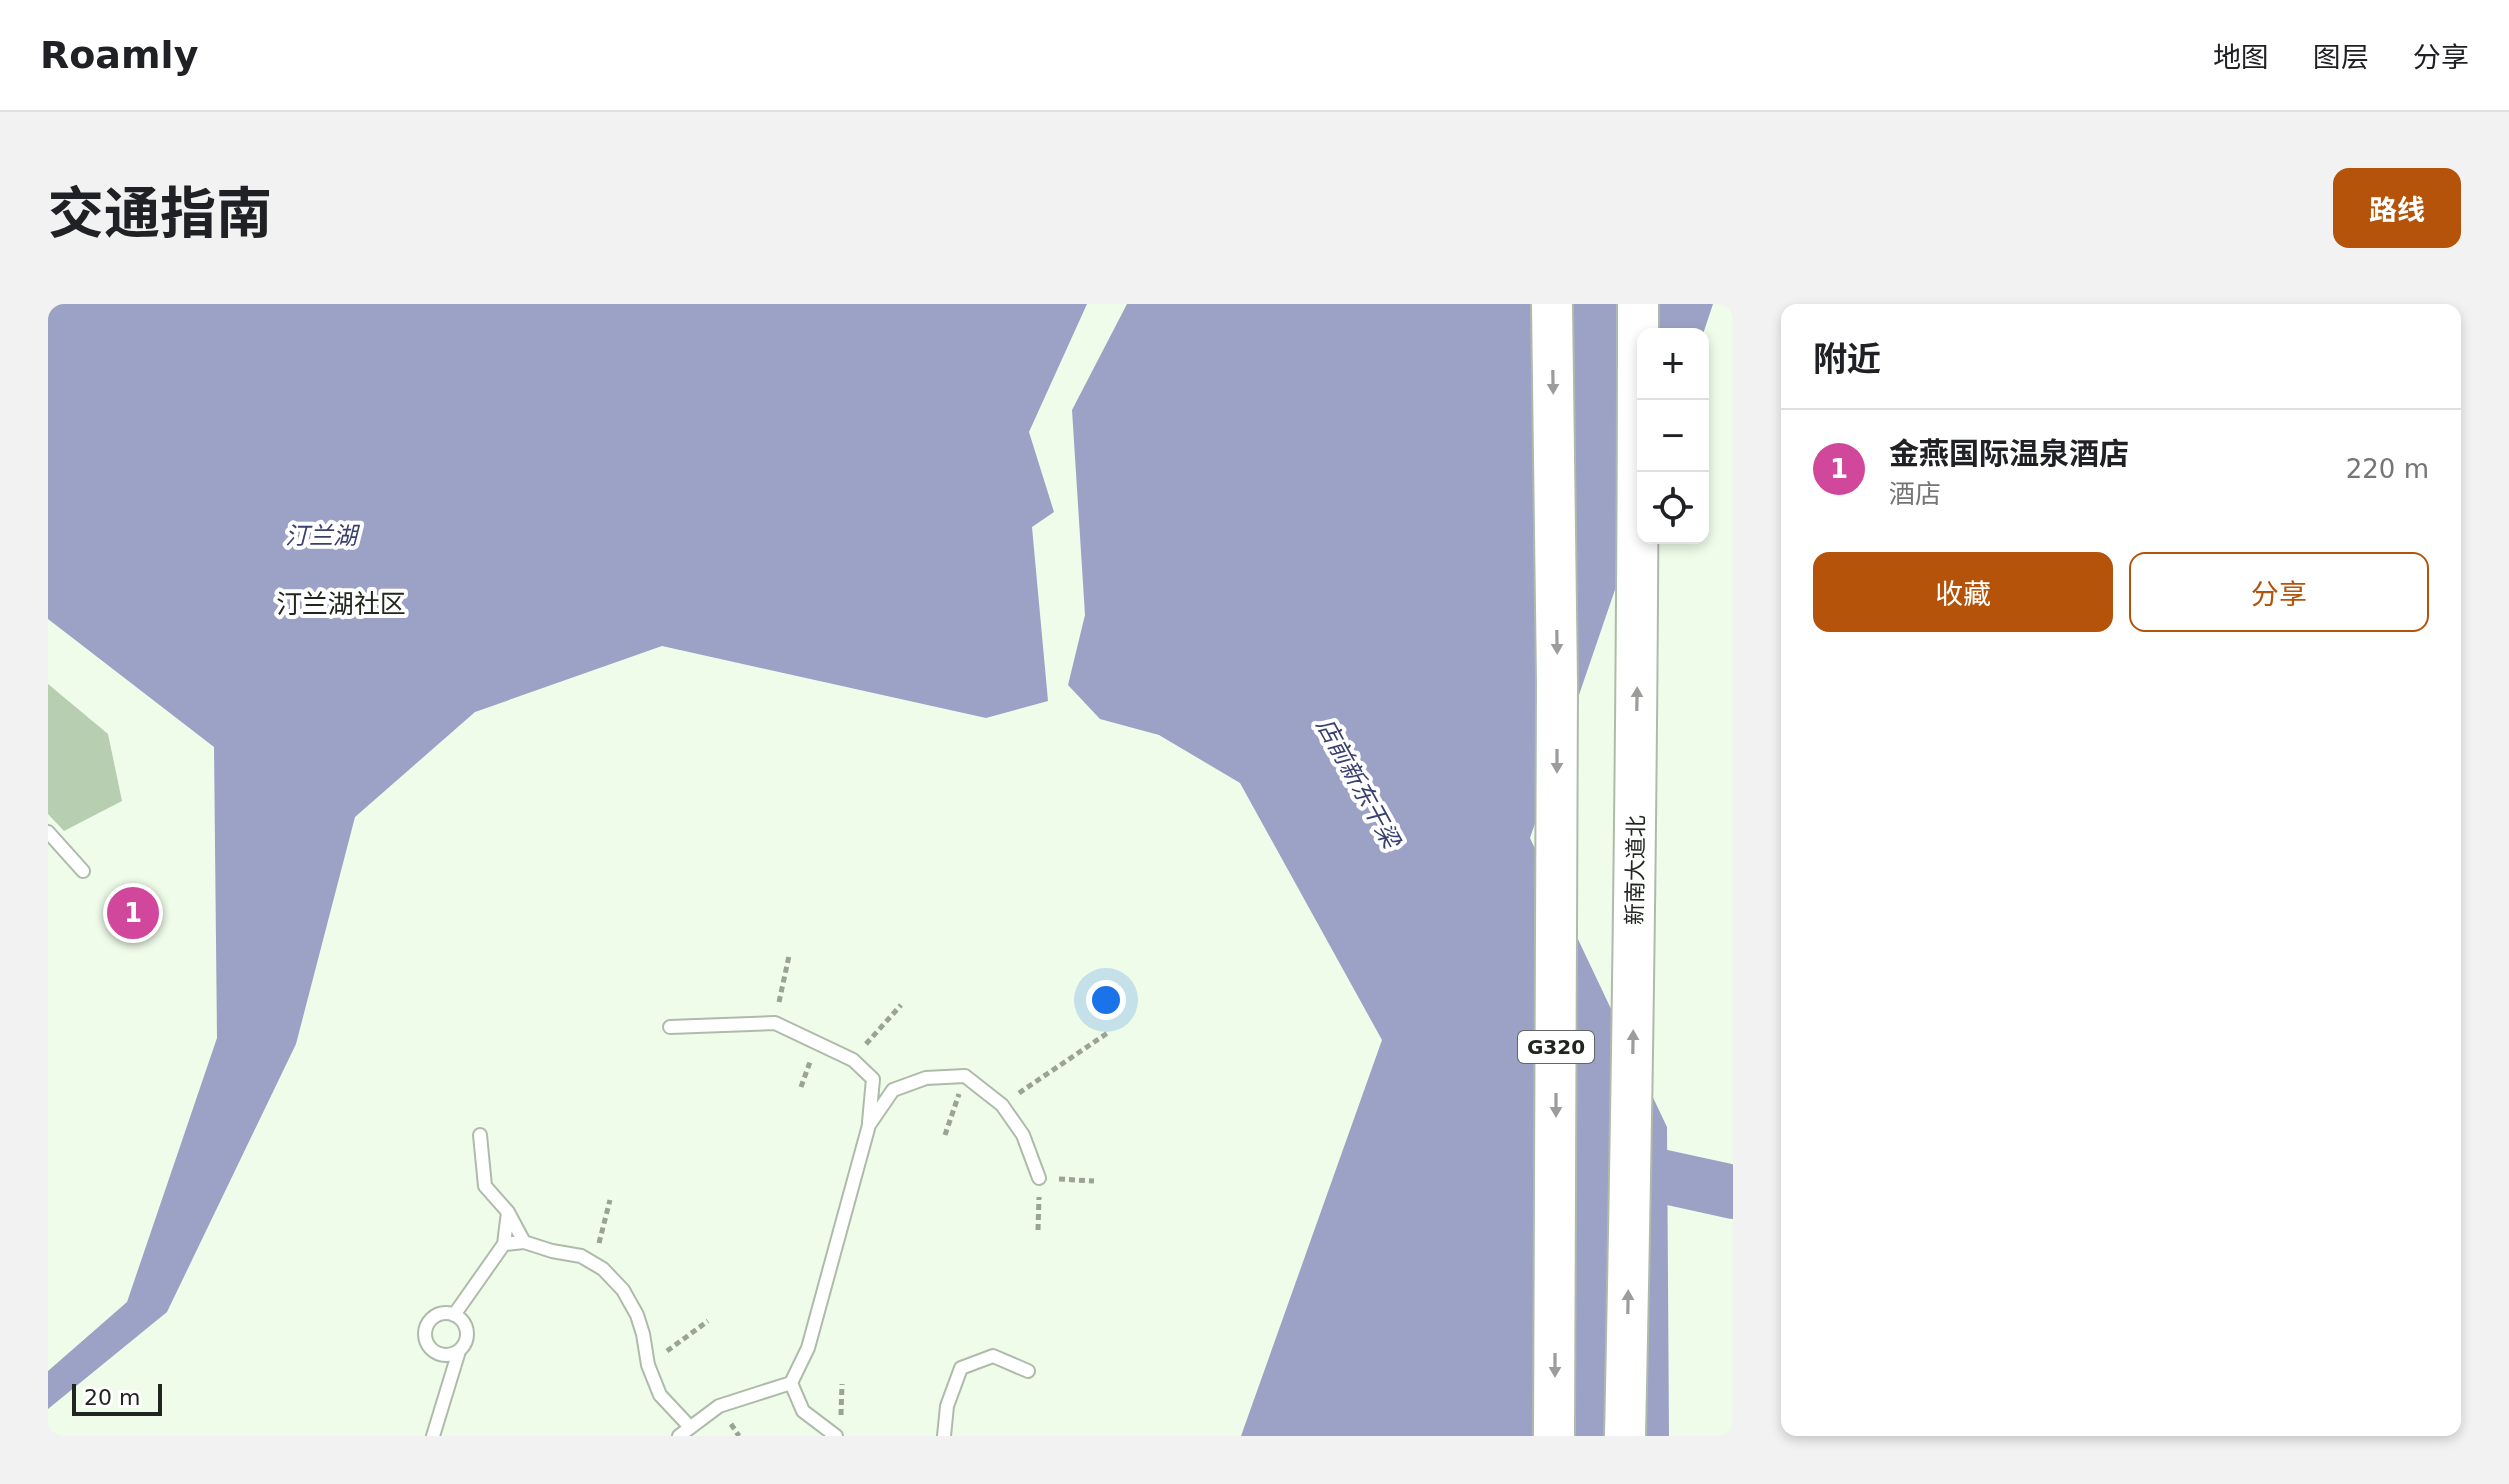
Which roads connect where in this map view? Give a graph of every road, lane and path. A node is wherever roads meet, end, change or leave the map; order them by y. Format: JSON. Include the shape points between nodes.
{"nodes":[{"id":1,"x":1552,"y":304,"type":"edge"},
{"id":2,"x":1638,"y":304,"type":"edge"},
{"id":3,"x":48,"y":832,"type":"edge"},
{"id":4,"x":83,"y":871,"type":"dead end"},
{"id":5,"x":789,"y":956,"type":"dead end"},
{"id":6,"x":901,"y":1005,"type":"dead end"},
{"id":7,"x":775,"y":1023,"type":"junction"},
{"id":8,"x":670,"y":1027,"type":"dead end"},
{"id":9,"x":1109,"y":1032,"type":"dead end"},
{"id":10,"x":853,"y":1060,"type":"junction"},
{"id":11,"x":965,"y":1076,"type":"junction"},
{"id":12,"x":873,"y":1079,"type":"junction"},
{"id":13,"x":893,"y":1090,"type":"junction"},
{"id":14,"x":1002,"y":1105,"type":"junction"},
{"id":15,"x":869,"y":1125,"type":"junction"},
{"id":16,"x":480,"y":1135,"type":"dead end"},
{"id":17,"x":945,"y":1135,"type":"dead end"},
{"id":18,"x":1039,"y":1178,"type":"dead end"},
{"id":19,"x":610,"y":1200,"type":"dead end"},
{"id":20,"x":508,"y":1212,"type":"junction"},
{"id":21,"x":524,"y":1242,"type":"junction"},
{"id":22,"x":504,"y":1244,"type":"junction"},
{"id":23,"x":594,"y":1263,"type":"junction"},
{"id":24,"x":454,"y":1315,"type":"junction"},
{"id":25,"x":708,"y":1321,"type":"dead end"},
{"id":26,"x":459,"y":1351,"type":"junction"},
{"id":27,"x":648,"y":1365,"type":"junction"},
{"id":28,"x":1028,"y":1371,"type":"dead end"},
{"id":29,"x":791,"y":1383,"type":"junction"},
{"id":30,"x":1554,"y":1423,"type":"edge"},
{"id":31,"x":690,"y":1427,"type":"junction"},
{"id":32,"x":433,"y":1436,"type":"edge"},
{"id":33,"x":679,"y":1436,"type":"edge"},
{"id":34,"x":836,"y":1436,"type":"edge"},
{"id":35,"x":944,"y":1436,"type":"edge"},
{"id":36,"x":1625,"y":1436,"type":"edge"}],
"edges":[{"from":1,"to":30,"type":"highway","number":"G320","one_way":true,"via":[[1557,683]]},
{"from":36,"to":2,"type":"highway","name":"新南大道北","one_way":true},
{"from":3,"to":4,"type":"lane"},
{"from":5,"to":7,"type":"path"},
{"from":6,"to":10,"type":"path"},
{"from":7,"to":8,"type":"lane"},
{"from":7,"to":10,"type":"lane"},
{"from":9,"to":14,"type":"path"},
{"from":10,"to":12,"type":"lane"},
{"from":11,"to":13,"type":"lane","via":[[926,1078]]},
{"from":11,"to":14,"type":"lane"},
{"from":11,"to":17,"type":"path"},
{"from":12,"to":13,"type":"lane"},
{"from":12,"to":15,"type":"lane"},
{"from":13,"to":15,"type":"lane"},
{"from":14,"to":18,"type":"lane","via":[[1023,1135]]},
{"from":15,"to":29,"type":"lane","via":[[808,1348]]},
{"from":16,"to":20,"type":"lane","via":[[485,1186]]},
{"from":19,"to":23,"type":"path"},
{"from":20,"to":21,"type":"lane"},
{"from":20,"to":22,"type":"lane"},
{"from":21,"to":22,"type":"lane"},
{"from":21,"to":23,"type":"lane"},
{"from":22,"to":24,"type":"lane"},
{"from":23,"to":27,"type":"lane","via":[[623,1290],[637,1315]]},
{"from":24,"to":26,"type":"lane","via":[[466,1331]]},
{"from":24,"to":26,"type":"lane","via":[[434,1317],[425,1340],[439,1354]]},
{"from":25,"to":27,"type":"path"},
{"from":26,"to":32,"type":"lane"},
{"from":27,"to":31,"type":"lane","via":[[660,1395]]},
{"from":28,"to":35,"type":"lane","via":[[993,1356],[961,1368],[947,1406]]},
{"from":29,"to":31,"type":"lane","via":[[719,1406]]},
{"from":29,"to":34,"type":"lane","via":[[803,1411]]},
{"from":31,"to":33,"type":"lane"}]}
